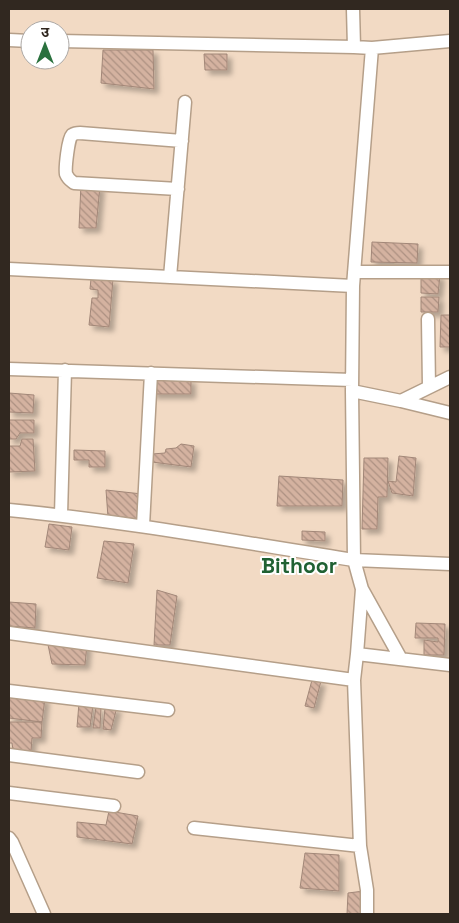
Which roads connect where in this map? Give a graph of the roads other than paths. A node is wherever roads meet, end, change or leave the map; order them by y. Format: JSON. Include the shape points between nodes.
{"nodes":[{"id":1,"x":353,"y":9,"type":"edge"},
{"id":2,"x":70,"y":41,"type":"edge"},
{"id":3,"x":450,"y":41,"type":"edge"},
{"id":4,"x":354,"y":46,"type":"junction"},
{"id":5,"x":372,"y":48,"type":"junction"},
{"id":6,"x":185,"y":102,"type":"dead end"},
{"id":7,"x":182,"y":141,"type":"junction"},
{"id":8,"x":178,"y":189,"type":"junction"},
{"id":9,"x":9,"y":270,"type":"edge"},
{"id":10,"x":354,"y":272,"type":"junction"},
{"id":11,"x":450,"y":272,"type":"edge"},
{"id":12,"x":170,"y":277,"type":"junction"},
{"id":13,"x":353,"y":286,"type":"junction"},
{"id":14,"x":428,"y":319,"type":"dead end"},
{"id":15,"x":9,"y":369,"type":"edge"},
{"id":16,"x":65,"y":370,"type":"junction"},
{"id":17,"x":151,"y":373,"type":"junction"},
{"id":18,"x":450,"y":377,"type":"edge"},
{"id":19,"x":352,"y":385,"type":"junction"},
{"id":20,"x":429,"y":387,"type":"junction"},
{"id":21,"x":401,"y":401,"type":"junction"},
{"id":22,"x":450,"y":413,"type":"edge"},
{"id":23,"x":9,"y":510,"type":"edge"},
{"id":24,"x":61,"y":515,"type":"junction"},
{"id":25,"x":143,"y":526,"type":"junction"},
{"id":26,"x":354,"y":560,"type":"junction"},
{"id":27,"x":450,"y":564,"type":"edge"},
{"id":28,"x":362,"y":589,"type":"junction"},
{"id":29,"x":9,"y":632,"type":"edge"},
{"id":30,"x":357,"y":654,"type":"junction"},
{"id":31,"x":401,"y":659,"type":"junction"},
{"id":32,"x":450,"y":665,"type":"edge"},
{"id":33,"x":354,"y":680,"type":"junction"},
{"id":34,"x":9,"y":691,"type":"edge"},
{"id":35,"x":168,"y":710,"type":"dead end"},
{"id":36,"x":9,"y":755,"type":"edge"},
{"id":37,"x":138,"y":772,"type":"dead end"},
{"id":38,"x":9,"y":792,"type":"edge"},
{"id":39,"x":114,"y":806,"type":"dead end"},
{"id":40,"x":194,"y":828,"type":"dead end"},
{"id":41,"x":9,"y":838,"type":"edge"},
{"id":42,"x":360,"y":846,"type":"junction"},
{"id":43,"x":44,"y":914,"type":"edge"},
{"id":44,"x":368,"y":914,"type":"edge"}],
"edges":[{"from":1,"to":4,"type":"street"},
{"from":2,"to":4,"type":"street"},
{"from":3,"to":5,"type":"street"},
{"from":4,"to":5,"type":"street"},
{"from":5,"to":10,"type":"street"},
{"from":6,"to":7,"type":"street"},
{"from":7,"to":8,"type":"street"},
{"from":7,"to":8,"type":"street","via":[[74,133],[69,141],[66,169],[69,180],[74,183]]},
{"from":8,"to":12,"type":"street"},
{"from":9,"to":12,"type":"street"},
{"from":10,"to":11,"type":"street"},
{"from":10,"to":13,"type":"street"},
{"from":12,"to":13,"type":"street"},
{"from":13,"to":19,"type":"street"},
{"from":14,"to":20,"type":"street"},
{"from":15,"to":16,"type":"street"},
{"from":16,"to":17,"type":"street"},
{"from":16,"to":24,"type":"street"},
{"from":17,"to":19,"type":"street"},
{"from":17,"to":25,"type":"street"},
{"from":18,"to":20,"type":"street"},
{"from":19,"to":21,"type":"street"},
{"from":19,"to":26,"type":"street"},
{"from":20,"to":21,"type":"street"},
{"from":21,"to":22,"type":"street"},
{"from":23,"to":24,"type":"street"},
{"from":24,"to":25,"type":"street"},
{"from":25,"to":26,"type":"street"},
{"from":26,"to":27,"type":"street"},
{"from":26,"to":28,"type":"street"},
{"from":28,"to":30,"type":"street"},
{"from":28,"to":31,"type":"street"},
{"from":29,"to":33,"type":"street"},
{"from":30,"to":31,"type":"street"},
{"from":30,"to":33,"type":"street"},
{"from":31,"to":32,"type":"street"},
{"from":33,"to":42,"type":"street"},
{"from":34,"to":35,"type":"street"},
{"from":36,"to":37,"type":"street"},
{"from":38,"to":39,"type":"street"},
{"from":40,"to":42,"type":"street"},
{"from":41,"to":43,"type":"street"},
{"from":42,"to":44,"type":"street"}]}
